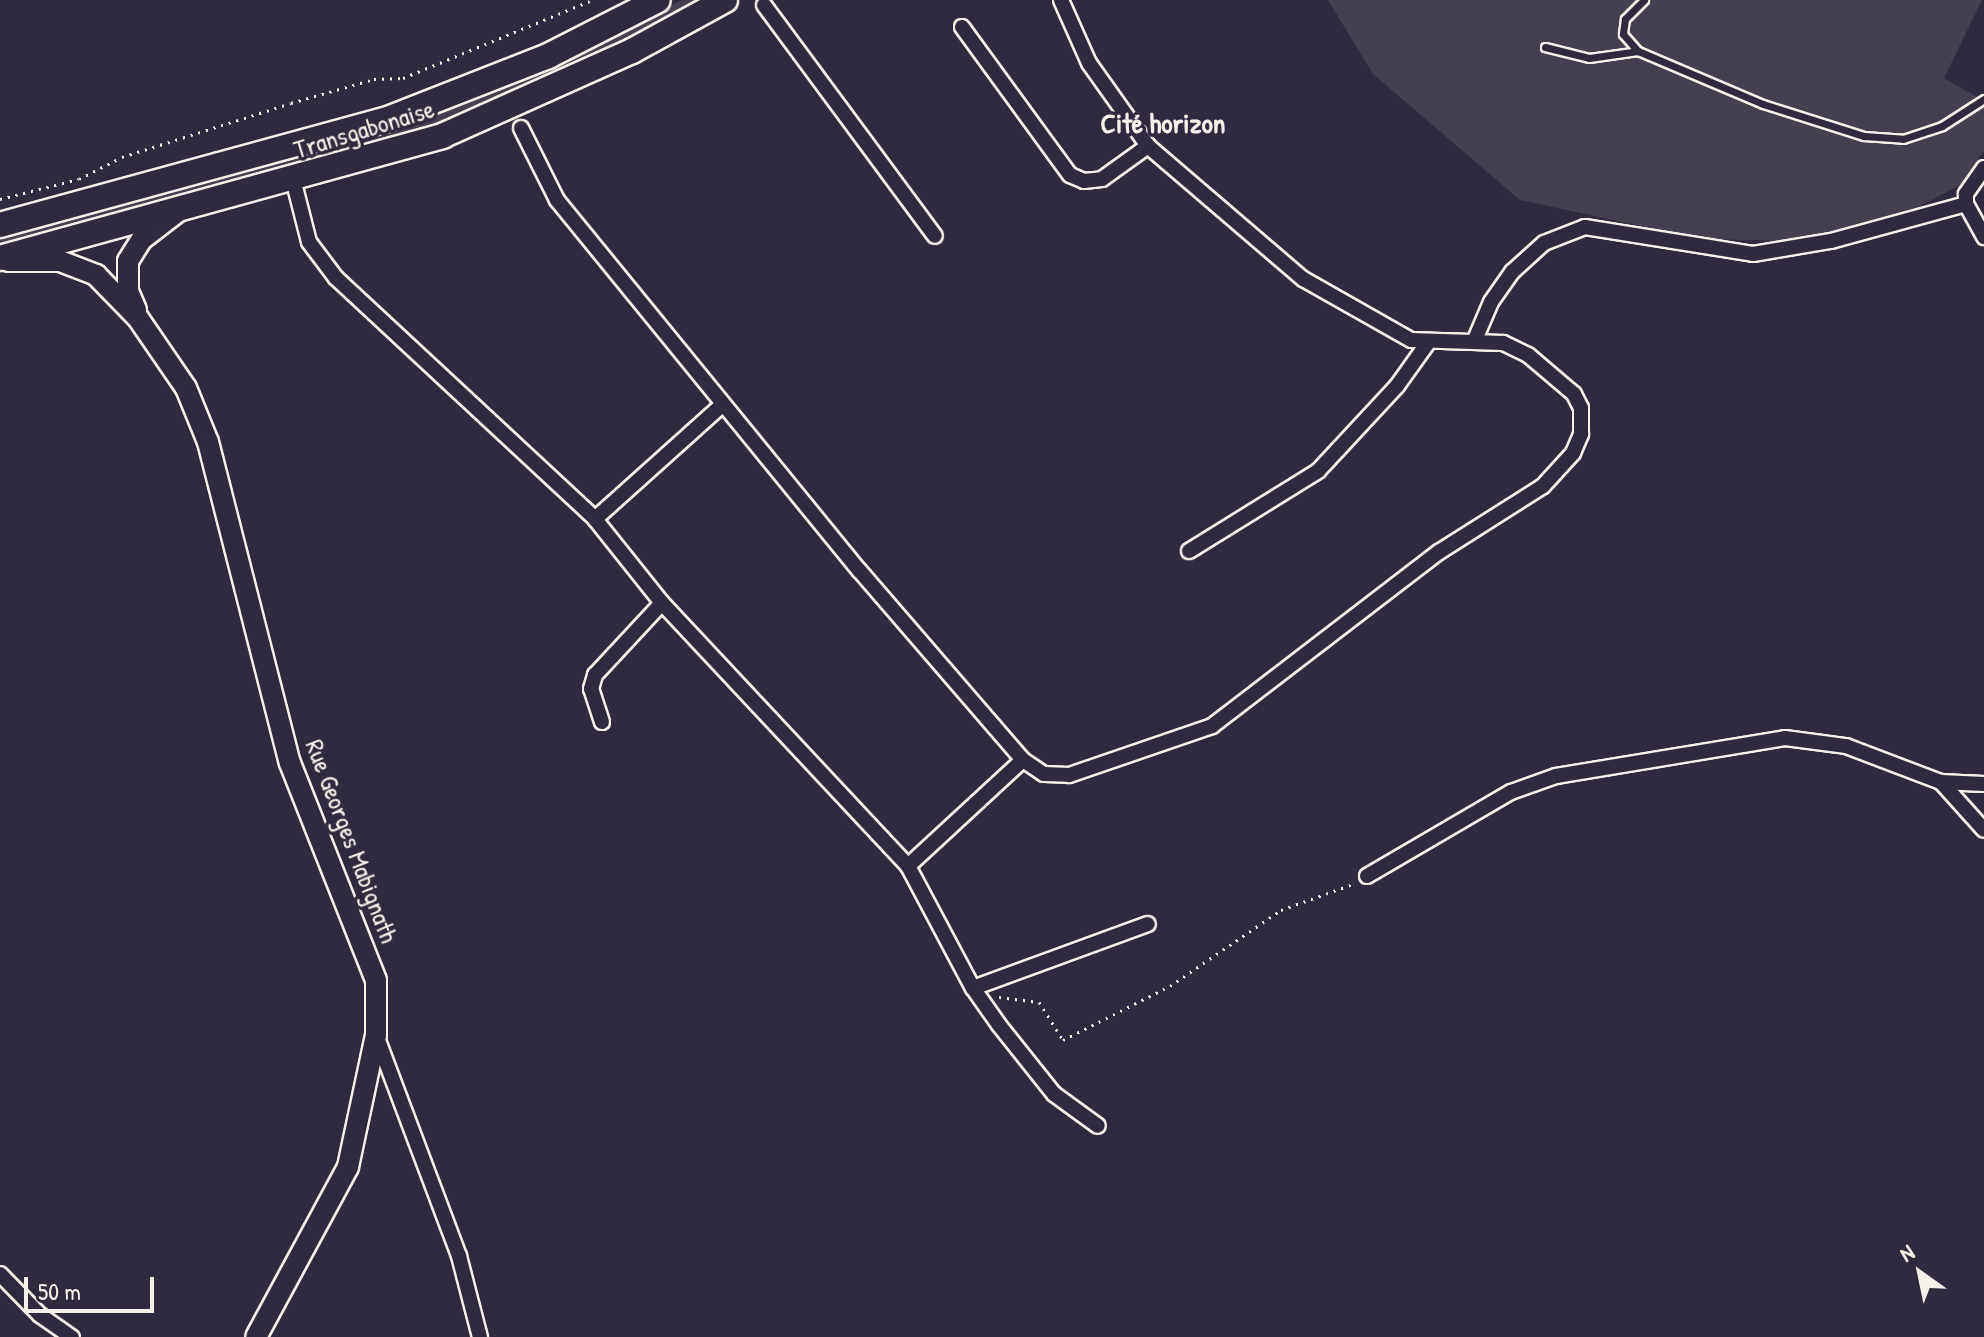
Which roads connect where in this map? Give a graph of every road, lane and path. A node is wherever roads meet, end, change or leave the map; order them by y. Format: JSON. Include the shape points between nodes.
{"nodes":[{"id":1,"x":592,"y":0,"type":"edge"},
{"id":2,"x":658,"y":0,"type":"edge"},
{"id":3,"x":725,"y":0,"type":"edge"},
{"id":4,"x":1061,"y":0,"type":"edge"},
{"id":5,"x":1644,"y":0,"type":"edge"},
{"id":6,"x":764,"y":5,"type":"dead end"},
{"id":7,"x":962,"y":27,"type":"dead end"},
{"id":8,"x":1545,"y":47,"type":"dead end"},
{"id":9,"x":1638,"y":51,"type":"junction"},
{"id":10,"x":1984,"y":99,"type":"edge"},
{"id":11,"x":521,"y":128,"type":"dead end"},
{"id":12,"x":1148,"y":146,"type":"junction"},
{"id":13,"x":1984,"y":168,"type":"edge"},
{"id":14,"x":293,"y":179,"type":"junction"},
{"id":15,"x":0,"y":199,"type":"edge"},
{"id":16,"x":1966,"y":204,"type":"junction"},
{"id":17,"x":182,"y":208,"type":"junction"},
{"id":18,"x":0,"y":225,"type":"edge"},
{"id":19,"x":935,"y":236,"type":"dead end"},
{"id":20,"x":1984,"y":237,"type":"edge"},
{"id":21,"x":0,"y":260,"type":"edge"},
{"id":22,"x":138,"y":318,"type":"junction"},
{"id":23,"x":1474,"y":342,"type":"junction"},
{"id":24,"x":1427,"y":344,"type":"junction"},
{"id":25,"x":722,"y":405,"type":"junction"},
{"id":26,"x":595,"y":519,"type":"junction"},
{"id":27,"x":1189,"y":551,"type":"dead end"},
{"id":28,"x":662,"y":603,"type":"junction"},
{"id":29,"x":602,"y":722,"type":"dead end"},
{"id":30,"x":1023,"y":760,"type":"junction"},
{"id":31,"x":1941,"y":782,"type":"junction"},
{"id":32,"x":1984,"y":784,"type":"edge"},
{"id":33,"x":1984,"y":830,"type":"edge"},
{"id":34,"x":908,"y":866,"type":"junction"},
{"id":35,"x":1367,"y":876,"type":"joint"},
{"id":36,"x":1148,"y":924,"type":"dead end"},
{"id":37,"x":973,"y":988,"type":"junction"},
{"id":38,"x":376,"y":1035,"type":"junction"},
{"id":39,"x":1098,"y":1126,"type":"dead end"},
{"id":40,"x":1,"y":1279,"type":"edge"},
{"id":41,"x":72,"y":1337,"type":"edge"},
{"id":42,"x":256,"y":1337,"type":"edge"},
{"id":43,"x":480,"y":1337,"type":"edge"}],
"edges":[{"from":1,"to":15,"type":"path","via":[[403,78],[374,79],[291,103],[122,157],[79,179]]},
{"from":2,"to":18,"type":"highway","name":"Transgabonaise","via":[[548,56],[385,120]]},
{"from":3,"to":14,"type":"highway","name":"Transgabonaise","via":[[632,51],[442,136]]},
{"from":4,"to":12,"type":"street","via":[[1089,63]]},
{"from":5,"to":9,"type":"lane","via":[[1625,19],[1623,34]]},
{"from":6,"to":19,"type":"street"},
{"from":7,"to":12,"type":"street","via":[[1070,175],[1084,181],[1102,179]]},
{"from":8,"to":9,"type":"lane","via":[[1589,58]]},
{"from":9,"to":10,"type":"lane","via":[[1763,104],[1864,136],[1903,139],[1942,126]]},
{"from":11,"to":25,"type":"street","via":[[557,200],[647,304]]},
{"from":12,"to":24,"type":"street","via":[[1303,279]]},
{"from":13,"to":16,"type":"street","via":[[1966,194]]},
{"from":14,"to":17,"type":"highway","name":"Transgabonaise"},
{"from":14,"to":26,"type":"street","via":[[309,242],[336,278]]},
{"from":16,"to":20,"type":"street"},
{"from":16,"to":23,"type":"street","via":[[1831,241],[1753,254],[1585,227],[1544,243],[1512,272],[1491,302]]},
{"from":17,"to":21,"type":"highway","name":"Transgabonaise"},
{"from":17,"to":22,"type":"main road","via":[[142,239],[128,261],[128,291]]},
{"from":21,"to":22,"type":"main road","via":[[79,267],[107,284]]},
{"from":22,"to":38,"type":"main road","name":"Rue Georges Mabignath","via":[[186,388],[208,442],[290,763],[373,966]]},
{"from":23,"to":24,"type":"street"},
{"from":23,"to":30,"type":"street","via":[[1503,343],[1528,355],[1580,402],[1581,434],[1573,453],[1543,486],[1439,552],[1198,734],[1069,775],[1044,774]]},
{"from":24,"to":27,"type":"street","via":[[1397,386],[1318,471]]},
{"from":25,"to":26,"type":"street"},
{"from":25,"to":30,"type":"street"},
{"from":26,"to":28,"type":"street"},
{"from":28,"to":29,"type":"street","via":[[595,675],[591,689]]},
{"from":28,"to":34,"type":"street"},
{"from":30,"to":34,"type":"street"},
{"from":31,"to":32,"type":"street"},
{"from":31,"to":33,"type":"street"},
{"from":31,"to":35,"type":"street","via":[[1846,746],[1785,738],[1556,776],[1511,792]]},
{"from":34,"to":37,"type":"street"},
{"from":35,"to":37,"type":"path","via":[[1343,890],[1281,910],[1183,979],[1063,1040],[1039,1002]]},
{"from":36,"to":37,"type":"street"},
{"from":37,"to":39,"type":"street","via":[[1054,1094]]},
{"from":38,"to":42,"type":"main road","name":"Rue Georges Mabignath","via":[[348,1167]]},
{"from":38,"to":43,"type":"street","via":[[459,1256]]},
{"from":40,"to":41,"type":"street"}]}
